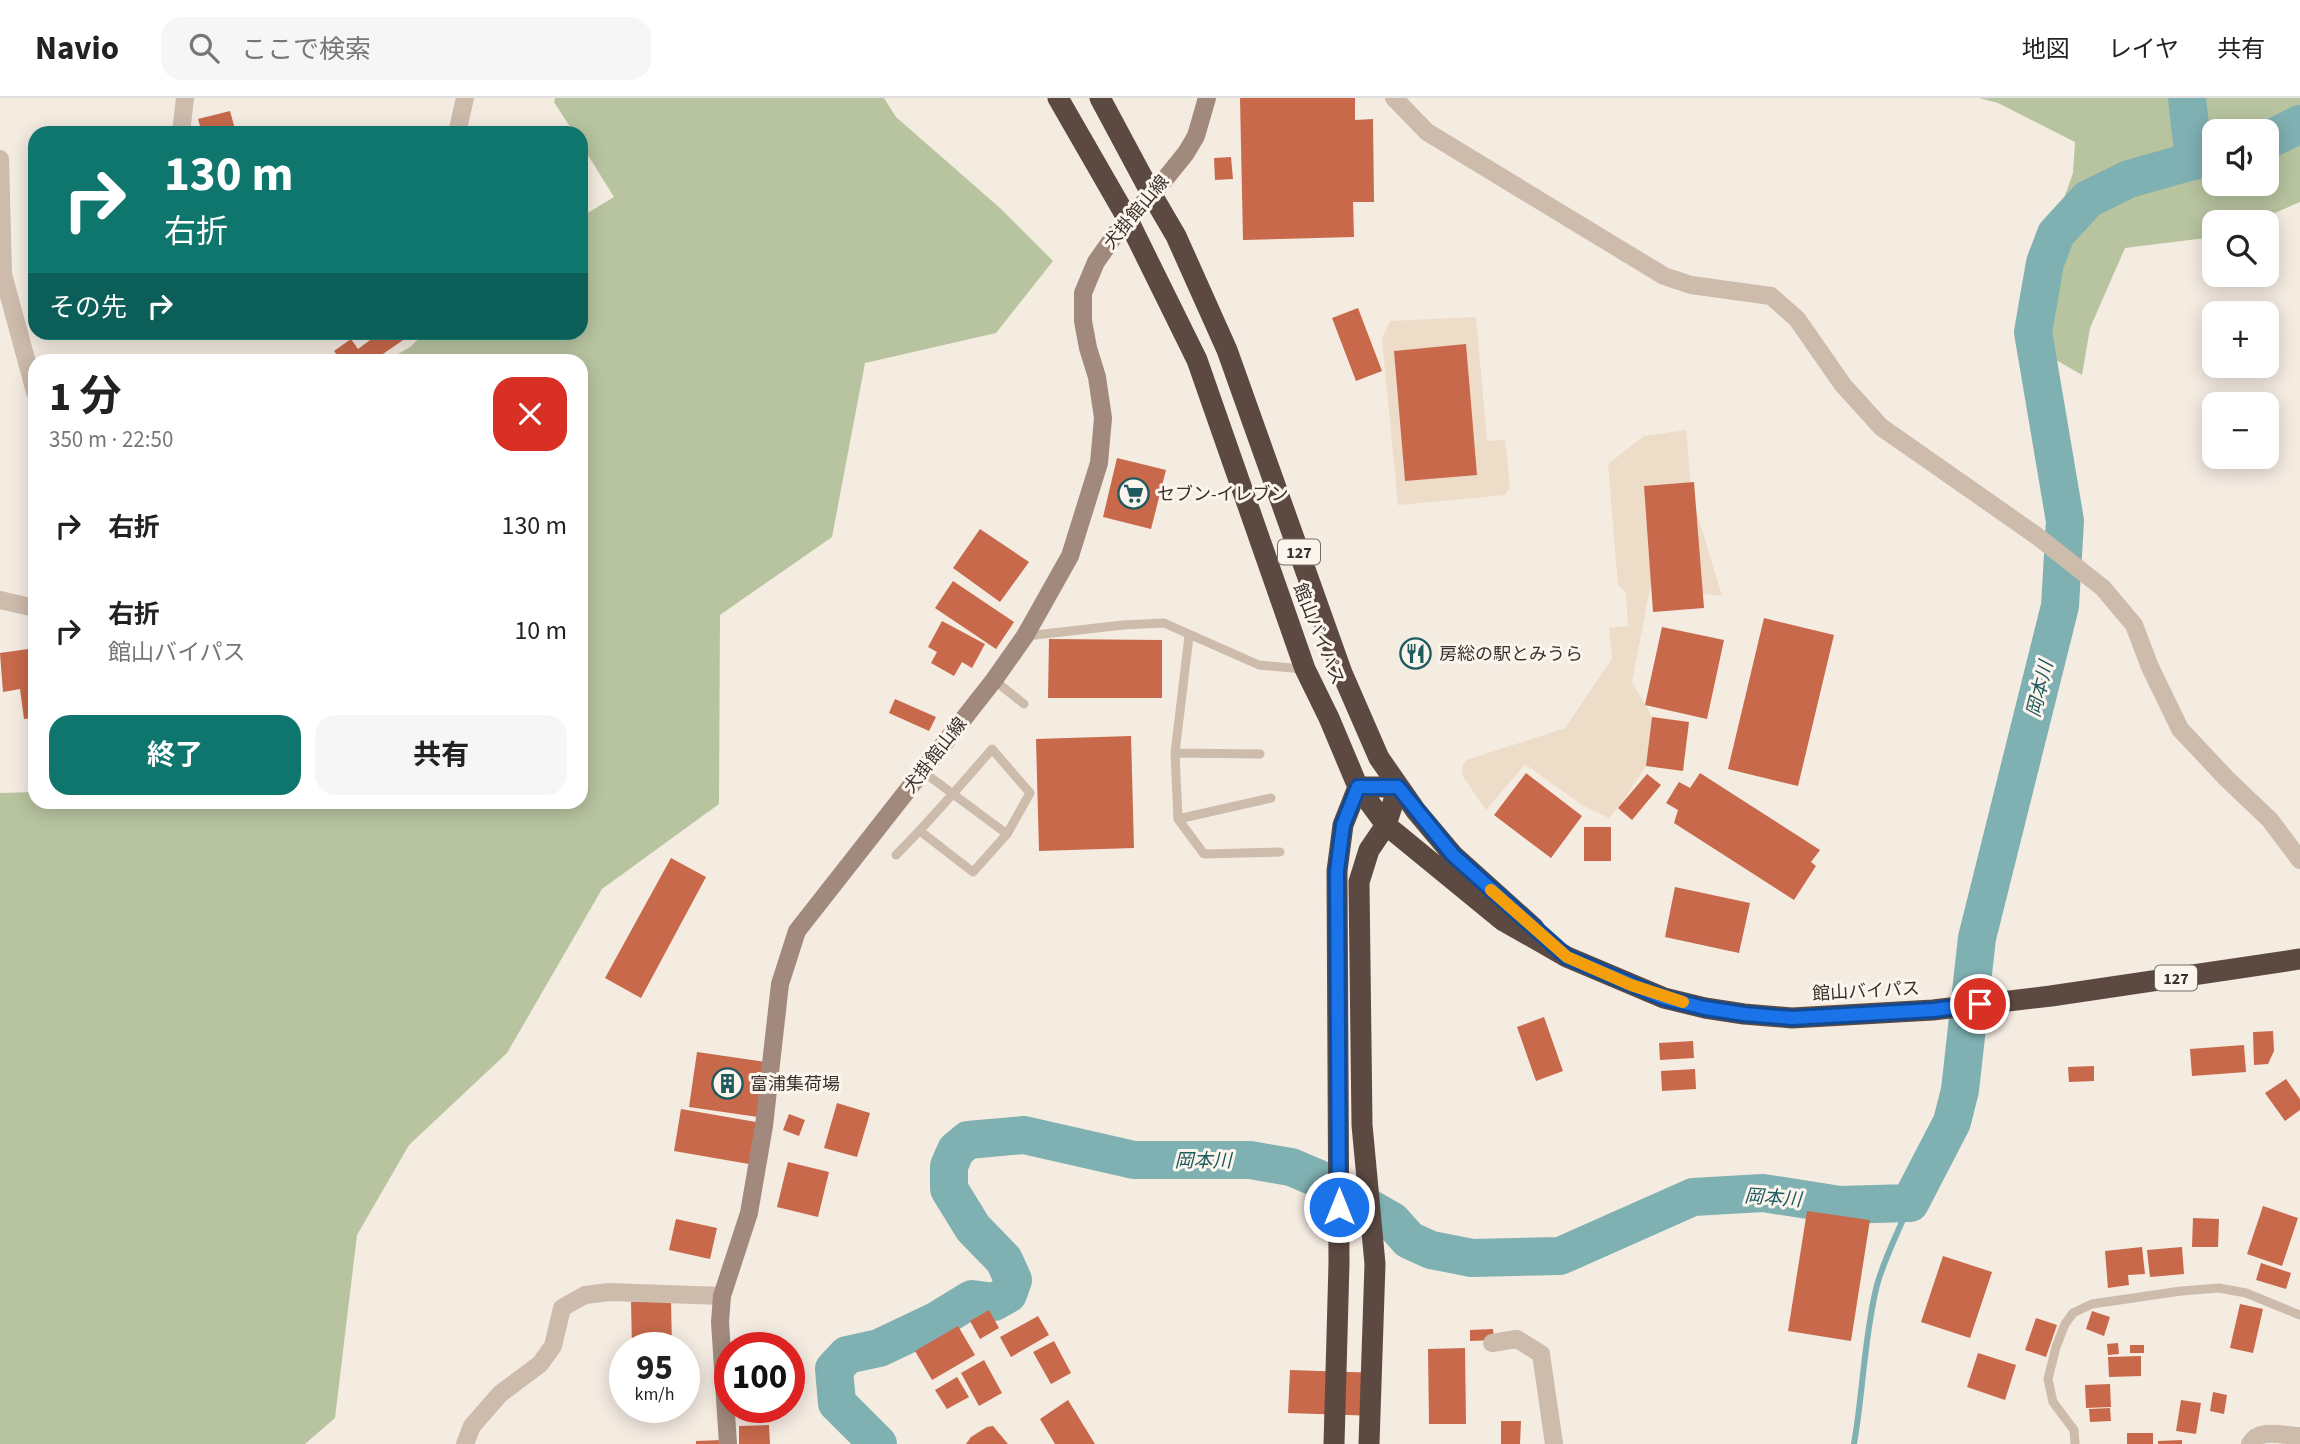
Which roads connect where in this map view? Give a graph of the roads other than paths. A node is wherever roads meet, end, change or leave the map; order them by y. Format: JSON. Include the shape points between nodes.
{"nodes":[{"id":1,"x":185,"y":98,"type":"edge"},
{"id":2,"x":465,"y":98,"type":"edge"},
{"id":3,"x":1058,"y":98,"type":"edge"},
{"id":4,"x":1100,"y":98,"type":"edge"},
{"id":5,"x":1207,"y":98,"type":"edge"},
{"id":6,"x":1394,"y":98,"type":"edge"},
{"id":7,"x":182,"y":126,"type":"edge"},
{"id":8,"x":459,"y":126,"type":"edge"},
{"id":9,"x":0,"y":159,"type":"edge"},
{"id":10,"x":1152,"y":195,"type":"junction"},
{"id":11,"x":1127,"y":218,"type":"junction"},
{"id":12,"x":28,"y":366,"type":"edge"},
{"id":13,"x":0,"y":600,"type":"edge"},
{"id":14,"x":28,"y":606,"type":"edge"},
{"id":15,"x":1025,"y":636,"type":"junction"},
{"id":16,"x":1189,"y":636,"type":"junction"},
{"id":17,"x":1305,"y":669,"type":"junction"},
{"id":18,"x":994,"y":680,"type":"junction"},
{"id":19,"x":1024,"y":704,"type":"dead end"},
{"id":20,"x":1175,"y":753,"type":"junction"},
{"id":21,"x":1260,"y":754,"type":"dead end"},
{"id":22,"x":922,"y":771,"type":"junction"},
{"id":23,"x":1358,"y":787,"type":"junction"},
{"id":24,"x":1398,"y":787,"type":"junction"},
{"id":25,"x":952,"y":795,"type":"junction"},
{"id":26,"x":1271,"y":798,"type":"dead end"},
{"id":27,"x":1178,"y":820,"type":"junction"},
{"id":28,"x":1386,"y":825,"type":"junction"},
{"id":29,"x":920,"y":831,"type":"junction"},
{"id":30,"x":1007,"y":834,"type":"junction"},
{"id":31,"x":1280,"y":852,"type":"dead end"},
{"id":32,"x":896,"y":855,"type":"dead end"},
{"id":33,"x":2300,"y":860,"type":"edge"},
{"id":34,"x":1567,"y":957,"type":"junction"},
{"id":35,"x":2300,"y":959,"type":"edge"},
{"id":36,"x":722,"y":1296,"type":"junction"},
{"id":37,"x":2300,"y":1315,"type":"edge"},
{"id":38,"x":1492,"y":1343,"type":"dead end"},
{"id":39,"x":2300,"y":1436,"type":"edge"},
{"id":40,"x":465,"y":1444,"type":"edge"},
{"id":41,"x":728,"y":1444,"type":"edge"},
{"id":42,"x":1334,"y":1444,"type":"edge"},
{"id":43,"x":1369,"y":1444,"type":"edge"},
{"id":44,"x":1554,"y":1444,"type":"edge"},
{"id":45,"x":2076,"y":1444,"type":"edge"},
{"id":46,"x":2250,"y":1444,"type":"edge"}],
"edges":[{"from":1,"to":7,"type":"street"},
{"from":2,"to":8,"type":"street"},
{"from":3,"to":11,"type":"highway","name":"館山バイパス","number":"127"},
{"from":4,"to":10,"type":"highway","name":"館山バイパス","number":"127"},
{"from":5,"to":10,"type":"main road","name":"犬掛館山線","via":[[1196,136]]},
{"from":6,"to":33,"type":"street","via":[[1427,132],[1664,276],[1691,285],[1771,296],[1797,318],[1843,385],[1881,427],[2103,588],[2134,625],[2180,729],[2270,820]]},
{"from":9,"to":12,"type":"street","via":[[3,274]]},
{"from":10,"to":11,"type":"main road","name":"犬掛館山線"},
{"from":10,"to":24,"type":"highway","name":"館山バイパス","number":"127","via":[[1176,236],[1227,350],[1342,673]]},
{"from":11,"to":15,"type":"main road","name":"犬掛館山線","via":[[1096,262],[1083,293],[1083,321],[1103,418],[1099,463],[1070,556]]},
{"from":11,"to":17,"type":"highway","name":"館山バイパス","number":"127","via":[[1197,360]]},
{"from":13,"to":14,"type":"street"},
{"from":15,"to":16,"type":"lane","via":[[1164,623]]},
{"from":15,"to":18,"type":"main road","name":"犬掛館山線"},
{"from":16,"to":17,"type":"lane","via":[[1259,665]]},
{"from":16,"to":20,"type":"lane"},
{"from":17,"to":23,"type":"highway","name":"館山バイパス","number":"127"},
{"from":18,"to":19,"type":"lane"},
{"from":18,"to":22,"type":"main road","name":"犬掛館山線"},
{"from":20,"to":21,"type":"lane"},
{"from":20,"to":27,"type":"lane"},
{"from":22,"to":25,"type":"lane"},
{"from":22,"to":36,"type":"main road","name":"犬掛館山線","via":[[797,930],[780,984],[749,1213]]},
{"from":23,"to":24,"type":"highway"},
{"from":23,"to":28,"type":"highway","name":"館山バイパス","number":"127"},
{"from":23,"to":42,"type":"highway","via":[[1343,825],[1337,871],[1339,1263]]},
{"from":24,"to":28,"type":"highway"},
{"from":24,"to":34,"type":"highway","name":"館山バイパス","number":"127","via":[[1453,855]]},
{"from":25,"to":29,"type":"lane"},
{"from":25,"to":30,"type":"lane"},
{"from":25,"to":30,"type":"lane","via":[[992,749],[1030,793]]},
{"from":26,"to":27,"type":"lane"},
{"from":27,"to":31,"type":"lane","via":[[1204,854]]},
{"from":28,"to":34,"type":"highway","name":"館山バイパス","number":"127","via":[[1502,920]]},
{"from":28,"to":43,"type":"highway","via":[[1369,850],[1359,881],[1362,1125],[1375,1264]]},
{"from":29,"to":30,"type":"lane","via":[[973,872]]},
{"from":29,"to":32,"type":"lane"},
{"from":34,"to":35,"type":"highway","name":"館山バイパス","number":"127","via":[[1664,998],[1705,1008],[1792,1018],[1933,1010]]},
{"from":36,"to":40,"type":"street","via":[[609,1292],[585,1295],[562,1308],[553,1346],[540,1364],[500,1394],[472,1426]]},
{"from":36,"to":41,"type":"main road","name":"犬掛館山線"},
{"from":37,"to":45,"type":"lane","via":[[2246,1293],[2219,1288],[2092,1304],[2073,1313],[2056,1347],[2048,1379],[2053,1402],[2074,1430]]},
{"from":38,"to":44,"type":"street","via":[[1517,1339],[1541,1354]]},
{"from":39,"to":46,"type":"street","via":[[2262,1433]]}]}
